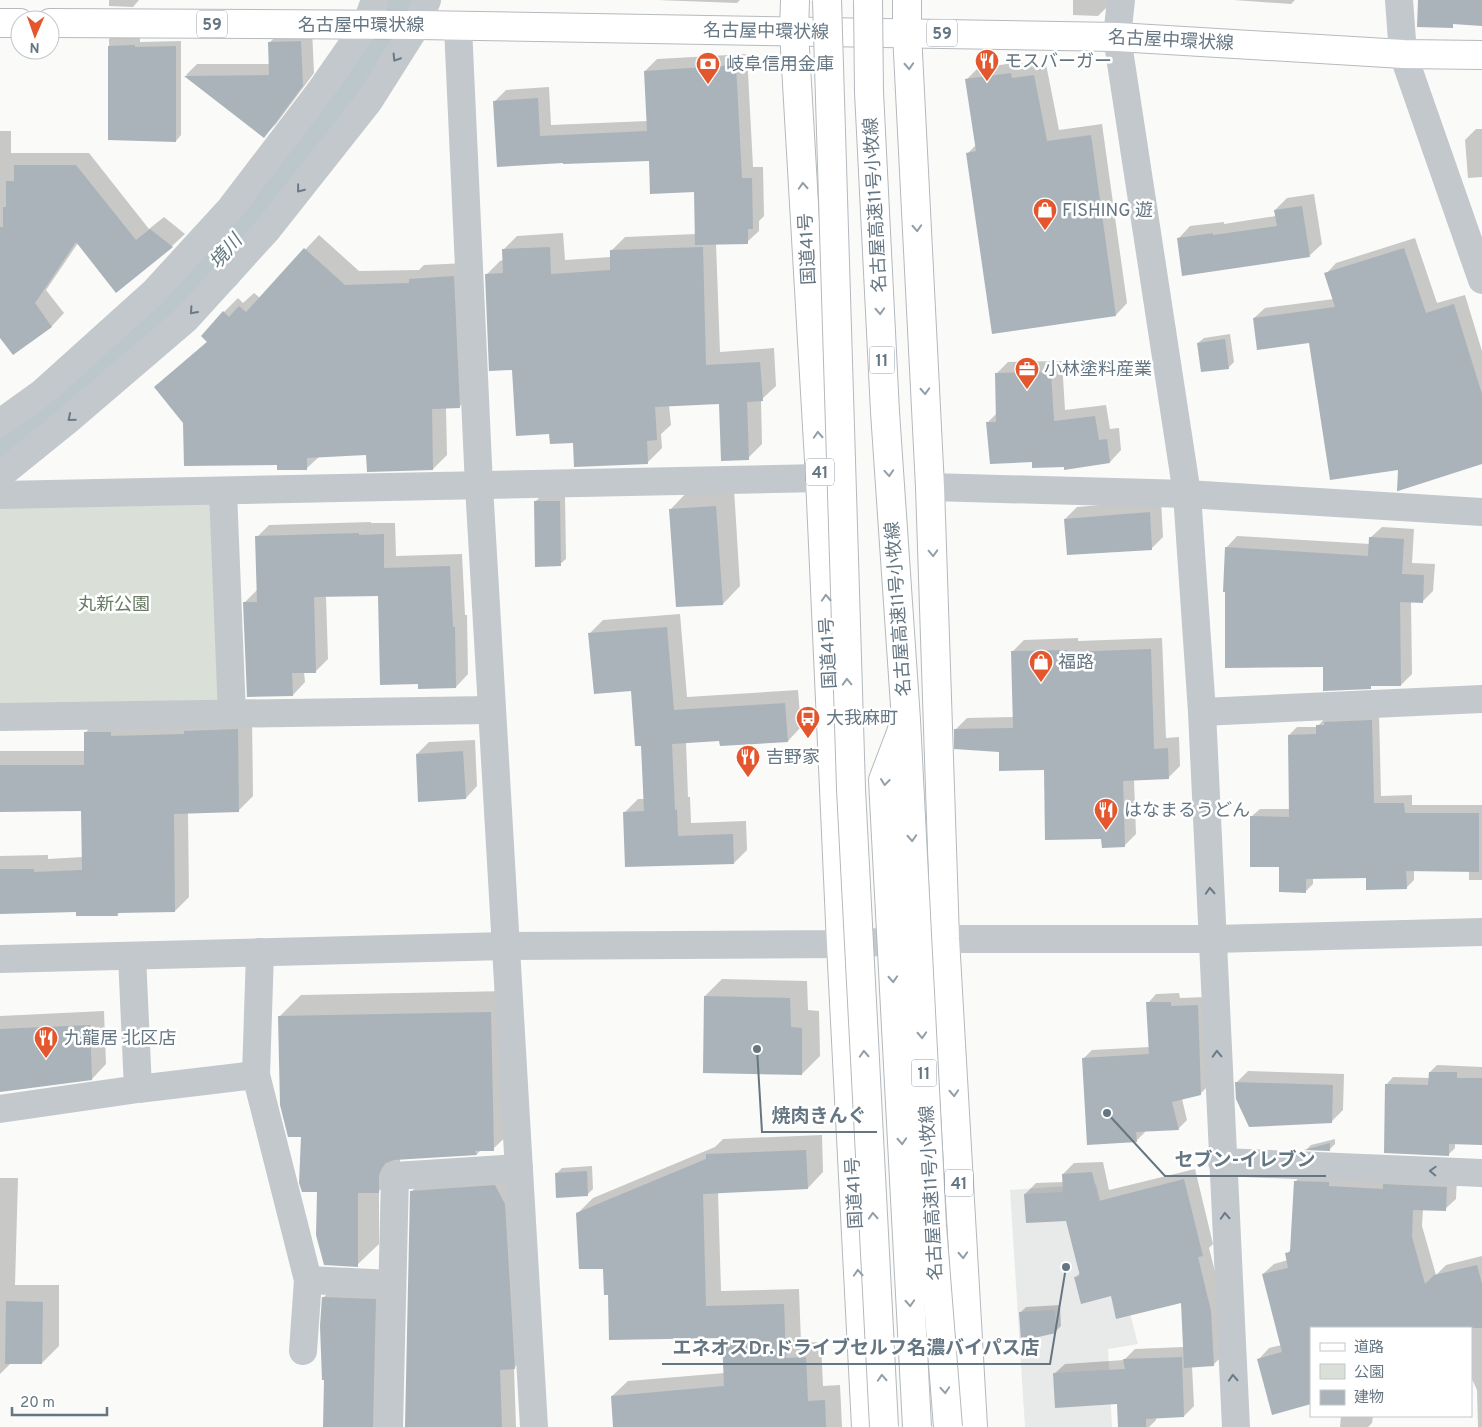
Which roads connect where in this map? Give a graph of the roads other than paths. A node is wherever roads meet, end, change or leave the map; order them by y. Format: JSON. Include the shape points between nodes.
{"nodes":[{"id":1,"x":427,"y":0,"type":"edge"},
{"id":2,"x":795,"y":0,"type":"edge"},
{"id":3,"x":827,"y":0,"type":"edge"},
{"id":4,"x":868,"y":0,"type":"edge"},
{"id":5,"x":907,"y":0,"type":"edge"},
{"id":6,"x":1121,"y":0,"type":"edge"},
{"id":7,"x":1398,"y":0,"type":"edge"},
{"id":8,"x":372,"y":17,"type":"edge"},
{"id":9,"x":60,"y":23,"type":"edge"},
{"id":10,"x":410,"y":25,"type":"junction"},
{"id":11,"x":458,"y":27,"type":"junction"},
{"id":12,"x":794,"y":32,"type":"junction"},
{"id":13,"x":907,"y":33,"type":"junction"},
{"id":14,"x":1117,"y":36,"type":"junction"},
{"id":15,"x":1403,"y":54,"type":"junction"},
{"id":16,"x":1482,"y":55,"type":"edge"},
{"id":17,"x":1482,"y":280,"type":"edge"},
{"id":18,"x":0,"y":423,"type":"edge"},
{"id":19,"x":0,"y":475,"type":"edge"},
{"id":20,"x":820,"y":478,"type":"junction"},
{"id":21,"x":479,"y":486,"type":"junction"},
{"id":22,"x":930,"y":487,"type":"junction"},
{"id":23,"x":223,"y":491,"type":"junction"},
{"id":24,"x":1187,"y":494,"type":"junction"},
{"id":25,"x":0,"y":495,"type":"edge"},
{"id":26,"x":1482,"y":512,"type":"edge"},
{"id":27,"x":1482,"y":699,"type":"edge"},
{"id":28,"x":491,"y":710,"type":"junction"},
{"id":29,"x":1202,"y":712,"type":"junction"},
{"id":30,"x":232,"y":714,"type":"junction"},
{"id":31,"x":0,"y":717,"type":"edge"},
{"id":32,"x":906,"y":720,"type":"junction"},
{"id":33,"x":1482,"y":932,"type":"edge"},
{"id":34,"x":945,"y":939,"type":"junction"},
{"id":35,"x":1213,"y":939,"type":"junction"},
{"id":36,"x":841,"y":944,"type":"junction"},
{"id":37,"x":506,"y":946,"type":"junction"},
{"id":38,"x":260,"y":952,"type":"junction"},
{"id":39,"x":132,"y":956,"type":"junction"},
{"id":40,"x":0,"y":959,"type":"edge"},
{"id":41,"x":256,"y":1075,"type":"junction"},
{"id":42,"x":138,"y":1088,"type":"junction"},
{"id":43,"x":0,"y":1109,"type":"edge"},
{"id":44,"x":1222,"y":1162,"type":"junction"},
{"id":45,"x":519,"y":1168,"type":"junction"},
{"id":46,"x":1482,"y":1173,"type":"edge"},
{"id":47,"x":308,"y":1280,"type":"junction"},
{"id":48,"x":392,"y":1284,"type":"junction"},
{"id":49,"x":303,"y":1351,"type":"dead end"},
{"id":50,"x":389,"y":1427,"type":"edge"},
{"id":51,"x":534,"y":1427,"type":"edge"},
{"id":52,"x":866,"y":1427,"type":"edge"},
{"id":53,"x":884,"y":1427,"type":"edge"},
{"id":54,"x":917,"y":1427,"type":"edge"},
{"id":55,"x":948,"y":1427,"type":"edge"},
{"id":56,"x":973,"y":1427,"type":"edge"},
{"id":57,"x":1236,"y":1427,"type":"edge"}],
"edges":[{"from":1,"to":10,"type":"street"},
{"from":2,"to":12,"type":"main road","name":"国道41号","number":"41"},
{"from":53,"to":3,"type":"main road","one_way":true,"bridge":true,"via":[[851,789]]},
{"from":4,"to":32,"type":"main road","name":"名古屋高速11号小牧線","number":"11","one_way":true,"bridge":true,"via":[[869,92],[884,412]]},
{"from":5,"to":13,"type":"main road","number":"41"},
{"from":6,"to":14,"type":"street"},
{"from":7,"to":15,"type":"street"},
{"from":8,"to":9,"type":"main road","name":"名古屋中環状線","number":"59"},
{"from":8,"to":10,"type":"main road","name":"名古屋中環状線","number":"59"},
{"from":8,"to":18,"type":"street","via":[[320,91],[218,223],[154,292],[42,392]]},
{"from":10,"to":11,"type":"main road","name":"名古屋中環状線","number":"59"},
{"from":10,"to":19,"type":"street","one_way":true,"via":[[369,101],[267,230],[186,319]]},
{"from":11,"to":12,"type":"main road","name":"名古屋中環状線","number":"59"},
{"from":11,"to":21,"type":"street"},
{"from":12,"to":13,"type":"main road","name":"名古屋中環状線","number":"59"},
{"from":20,"to":12,"type":"main road","name":"国道41号","number":"41","one_way":true},
{"from":13,"to":14,"type":"main road","name":"名古屋中環状線","number":"59"},
{"from":13,"to":22,"type":"main road","number":"41","one_way":true},
{"from":14,"to":15,"type":"main road","name":"名古屋中環状線","number":"59"},
{"from":14,"to":24,"type":"street"},
{"from":15,"to":16,"type":"main road","name":"名古屋中環状線","number":"59"},
{"from":15,"to":17,"type":"street"},
{"from":20,"to":21,"type":"street"},
{"from":36,"to":20,"type":"main road","name":"国道41号","number":"41","one_way":true},
{"from":21,"to":23,"type":"street"},
{"from":21,"to":28,"type":"street"},
{"from":22,"to":24,"type":"street"},
{"from":22,"to":34,"type":"main road","number":"41","one_way":true},
{"from":23,"to":25,"type":"street"},
{"from":23,"to":30,"type":"street"},
{"from":24,"to":26,"type":"street"},
{"from":24,"to":29,"type":"street"},
{"from":27,"to":29,"type":"street"},
{"from":28,"to":30,"type":"street"},
{"from":28,"to":37,"type":"street"},
{"from":35,"to":29,"type":"street","one_way":true},
{"from":30,"to":31,"type":"street"},
{"from":32,"to":54,"type":"main road","one_way":true,"bridge":true,"via":[[883,780]]},
{"from":32,"to":55,"type":"main road","name":"名古屋高速11号小牧線","number":"11","one_way":true,"bridge":true,"via":[[932,1226]]},
{"from":33,"to":35,"type":"street"},
{"from":34,"to":35,"type":"street"},
{"from":34,"to":36,"type":"street"},
{"from":34,"to":56,"type":"main road","number":"41","one_way":true},
{"from":44,"to":35,"type":"street","one_way":true},
{"from":36,"to":37,"type":"street"},
{"from":52,"to":36,"type":"main road","name":"国道41号","number":"41","one_way":true},
{"from":37,"to":38,"type":"street"},
{"from":37,"to":45,"type":"street"},
{"from":38,"to":39,"type":"street"},
{"from":38,"to":41,"type":"street"},
{"from":39,"to":40,"type":"street"},
{"from":39,"to":42,"type":"street"},
{"from":41,"to":42,"type":"street"},
{"from":41,"to":47,"type":"street"},
{"from":42,"to":43,"type":"street"},
{"from":46,"to":44,"type":"street","one_way":true},
{"from":57,"to":44,"type":"street","one_way":true},
{"from":45,"to":48,"type":"street","via":[[394,1176]]},
{"from":45,"to":51,"type":"street"},
{"from":47,"to":48,"type":"street"},
{"from":47,"to":49,"type":"street"},
{"from":48,"to":50,"type":"street"}]}
